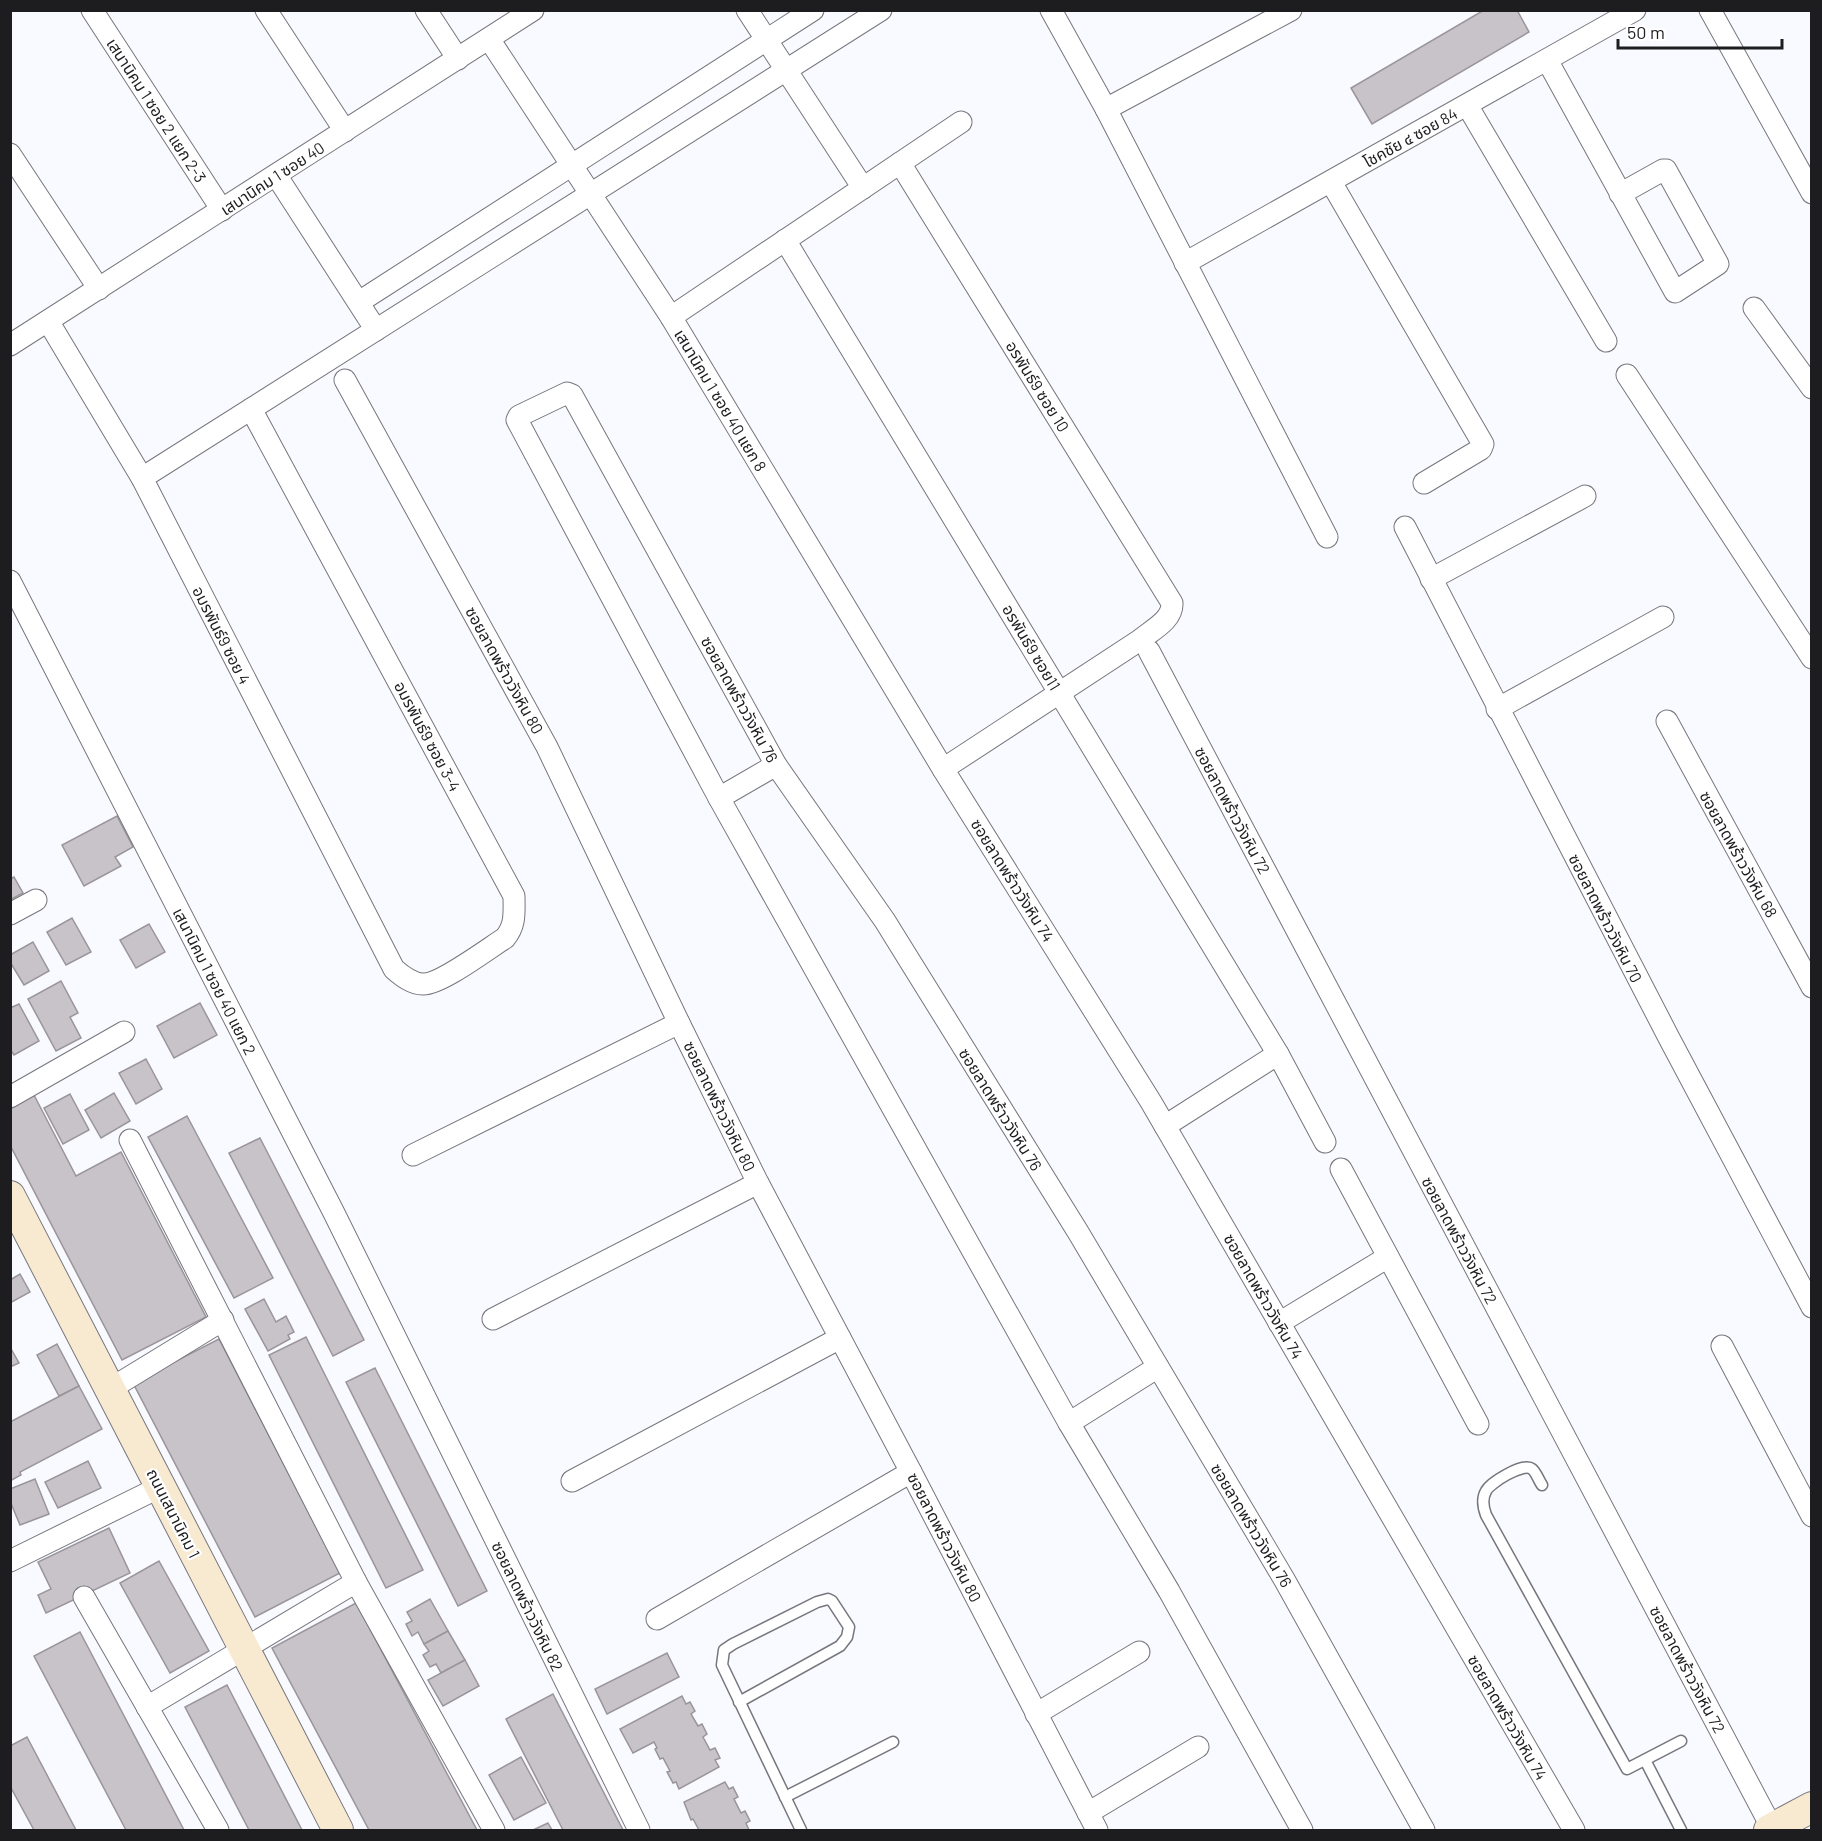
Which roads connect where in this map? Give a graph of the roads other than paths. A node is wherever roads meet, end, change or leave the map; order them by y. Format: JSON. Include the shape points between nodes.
{"nodes":[{"id":1,"x":92,"y":10,"type":"edge"},
{"id":2,"x":266,"y":10,"type":"edge"},
{"id":3,"x":426,"y":10,"type":"edge"},
{"id":4,"x":533,"y":10,"type":"edge"},
{"id":5,"x":747,"y":10,"type":"edge"},
{"id":6,"x":813,"y":10,"type":"edge"},
{"id":7,"x":881,"y":10,"type":"edge"},
{"id":8,"x":1051,"y":10,"type":"edge"},
{"id":9,"x":1291,"y":10,"type":"edge"},
{"id":10,"x":1635,"y":10,"type":"edge"},
{"id":11,"x":1710,"y":10,"type":"edge"},
{"id":12,"x":489,"y":39,"type":"junction"},
{"id":13,"x":766,"y":40,"type":"junction"},
{"id":14,"x":458,"y":59,"type":"junction"},
{"id":15,"x":1547,"y":60,"type":"junction"},
{"id":16,"x":786,"y":71,"type":"junction"},
{"id":17,"x":1467,"y":105,"type":"junction"},
{"id":18,"x":1106,"y":109,"type":"junction"},
{"id":19,"x":961,"y":122,"type":"dead end"},
{"id":20,"x":345,"y":131,"type":"junction"},
{"id":21,"x":10,"y":154,"type":"edge"},
{"id":22,"x":900,"y":163,"type":"junction"},
{"id":23,"x":571,"y":166,"type":"junction"},
{"id":24,"x":276,"y":175,"type":"junction"},
{"id":25,"x":1331,"y":182,"type":"junction"},
{"id":26,"x":862,"y":188,"type":"junction"},
{"id":27,"x":1812,"y":193,"type":"edge"},
{"id":28,"x":1620,"y":194,"type":"junction"},
{"id":29,"x":590,"y":195,"type":"junction"},
{"id":30,"x":222,"y":210,"type":"junction"},
{"id":31,"x":785,"y":240,"type":"junction"},
{"id":32,"x":1185,"y":263,"type":"junction"},
{"id":33,"x":99,"y":289,"type":"junction"},
{"id":34,"x":358,"y":302,"type":"junction"},
{"id":35,"x":1754,"y":308,"type":"dead end"},
{"id":36,"x":671,"y":316,"type":"junction"},
{"id":37,"x":48,"y":321,"type":"junction"},
{"id":38,"x":376,"y":330,"type":"junction"},
{"id":39,"x":1606,"y":341,"type":"dead end"},
{"id":40,"x":10,"y":345,"type":"edge"},
{"id":41,"x":1627,"y":375,"type":"dead end"},
{"id":42,"x":345,"y":380,"type":"dead end"},
{"id":43,"x":1812,"y":388,"type":"edge"},
{"id":44,"x":251,"y":409,"type":"junction"},
{"id":45,"x":141,"y":478,"type":"junction"},
{"id":46,"x":1424,"y":483,"type":"dead end"},
{"id":47,"x":1586,"y":496,"type":"dead end"},
{"id":48,"x":1405,"y":527,"type":"dead end"},
{"id":49,"x":1327,"y":537,"type":"dead end"},
{"id":50,"x":1431,"y":579,"type":"junction"},
{"id":51,"x":10,"y":581,"type":"edge"},
{"id":52,"x":1663,"y":617,"type":"dead end"},
{"id":53,"x":1149,"y":651,"type":"dead end"},
{"id":54,"x":1812,"y":658,"type":"edge"},
{"id":55,"x":1058,"y":692,"type":"junction"},
{"id":56,"x":1497,"y":709,"type":"junction"},
{"id":57,"x":1667,"y":721,"type":"dead end"},
{"id":58,"x":776,"y":765,"type":"junction"},
{"id":59,"x":943,"y":769,"type":"junction"},
{"id":60,"x":719,"y":798,"type":"junction"},
{"id":61,"x":36,"y":900,"type":"dead end"},
{"id":62,"x":10,"y":914,"type":"edge"},
{"id":63,"x":385,"y":954,"type":"joint"},
{"id":64,"x":1812,"y":987,"type":"edge"},
{"id":65,"x":679,"y":1023,"type":"junction"},
{"id":66,"x":124,"y":1032,"type":"dead end"},
{"id":67,"x":1278,"y":1054,"type":"junction"},
{"id":68,"x":10,"y":1097,"type":"edge"},
{"id":69,"x":1165,"y":1126,"type":"junction"},
{"id":70,"x":130,"y":1140,"type":"dead end"},
{"id":71,"x":1325,"y":1142,"type":"dead end"},
{"id":72,"x":413,"y":1155,"type":"dead end"},
{"id":73,"x":1341,"y":1170,"type":"dead end"},
{"id":74,"x":758,"y":1183,"type":"junction"},
{"id":75,"x":10,"y":1196,"type":"edge"},
{"id":76,"x":1388,"y":1257,"type":"junction"},
{"id":77,"x":1812,"y":1307,"type":"edge"},
{"id":78,"x":493,"y":1319,"type":"dead end"},
{"id":79,"x":223,"y":1320,"type":"junction"},
{"id":80,"x":1279,"y":1323,"type":"junction"},
{"id":81,"x":840,"y":1338,"type":"junction"},
{"id":82,"x":1722,"y":1346,"type":"dead end"},
{"id":83,"x":1158,"y":1367,"type":"junction"},
{"id":84,"x":417,"y":1382,"type":"joint"},
{"id":85,"x":110,"y":1389,"type":"junction"},
{"id":86,"x":1069,"y":1423,"type":"junction"},
{"id":87,"x":1478,"y":1424,"type":"dead end"},
{"id":88,"x":912,"y":1472,"type":"junction"},
{"id":89,"x":572,"y":1481,"type":"dead end"},
{"id":90,"x":1542,"y":1485,"type":"dead end"},
{"id":91,"x":160,"y":1487,"type":"junction"},
{"id":92,"x":1812,"y":1516,"type":"edge"},
{"id":93,"x":10,"y":1561,"type":"edge"},
{"id":94,"x":356,"y":1582,"type":"junction"},
{"id":95,"x":84,"y":1597,"type":"dead end"},
{"id":96,"x":657,"y":1619,"type":"dead end"},
{"id":97,"x":244,"y":1649,"type":"junction"},
{"id":98,"x":1139,"y":1652,"type":"dead end"},
{"id":99,"x":739,"y":1702,"type":"junction"},
{"id":100,"x":147,"y":1707,"type":"junction"},
{"id":101,"x":1036,"y":1714,"type":"junction"},
{"id":102,"x":1682,"y":1741,"type":"dead end"},
{"id":103,"x":893,"y":1742,"type":"dead end"},
{"id":104,"x":1198,"y":1747,"type":"dead end"},
{"id":105,"x":1645,"y":1760,"type":"junction"},
{"id":106,"x":785,"y":1797,"type":"junction"},
{"id":107,"x":1812,"y":1807,"type":"edge"},
{"id":108,"x":1092,"y":1822,"type":"edge"},
{"id":109,"x":218,"y":1830,"type":"edge"},
{"id":110,"x":338,"y":1830,"type":"edge"},
{"id":111,"x":494,"y":1830,"type":"edge"},
{"id":112,"x":639,"y":1830,"type":"edge"},
{"id":113,"x":801,"y":1830,"type":"edge"},
{"id":114,"x":1302,"y":1830,"type":"edge"},
{"id":115,"x":1424,"y":1830,"type":"edge"},
{"id":116,"x":1574,"y":1830,"type":"edge"},
{"id":117,"x":1681,"y":1830,"type":"edge"},
{"id":118,"x":1772,"y":1830,"type":"edge"}],
"edges":[{"from":1,"to":30,"type":"street","name":"เสนานิคม 1 ซอย 2 แยก 2-3"},
{"from":2,"to":20,"type":"street"},
{"from":3,"to":14,"type":"street"},
{"from":4,"to":12,"type":"street","name":"เสนานิคม 1 ซอย 40"},
{"from":5,"to":13,"type":"street"},
{"from":6,"to":13,"type":"street"},
{"from":7,"to":16,"type":"street"},
{"from":8,"to":18,"type":"street"},
{"from":9,"to":18,"type":"street"},
{"from":10,"to":15,"type":"street","name":"โชคชัย ๔ ซอย 84"},
{"from":11,"to":27,"type":"street"},
{"from":12,"to":14,"type":"street","name":"เสนานิคม 1 ซอย 40"},
{"from":12,"to":23,"type":"street","name":"เสนานิคม 1 ซอย 40 แยก 8"},
{"from":13,"to":16,"type":"street"},
{"from":13,"to":23,"type":"street"},
{"from":14,"to":20,"type":"street","name":"เสนานิคม 1 ซอย 40"},
{"from":15,"to":17,"type":"street","name":"โชคชัย ๔ ซอย 84"},
{"from":15,"to":28,"type":"street"},
{"from":16,"to":26,"type":"street"},
{"from":16,"to":29,"type":"street"},
{"from":17,"to":25,"type":"street","name":"โชคชัย ๔ ซอย 84"},
{"from":17,"to":39,"type":"street"},
{"from":18,"to":32,"type":"street"},
{"from":19,"to":22,"type":"street"},
{"from":20,"to":24,"type":"street","name":"เสนานิคม 1 ซอย 40"},
{"from":21,"to":33,"type":"street"},
{"from":22,"to":26,"type":"street"},
{"from":22,"to":55,"type":"street","name":"อรพันธ์9 ซอย 10","via":[[1172,603],[1173,611],[1168,618],[1140,640]]},
{"from":23,"to":29,"type":"street","name":"เสนานิคม 1 ซอย 40 แยก 8"},
{"from":23,"to":34,"type":"street"},
{"from":24,"to":30,"type":"street","name":"เสนานิคม 1 ซอย 40"},
{"from":24,"to":34,"type":"street"},
{"from":25,"to":32,"type":"street","name":"โชคชัย ๔ ซอย 84"},
{"from":25,"to":46,"type":"street","via":[[1483,444],[1481,449]]},
{"from":26,"to":31,"type":"street"},
{"from":28,"to":28,"type":"street","via":[[1675,292],[1718,264],[1666,170]]},
{"from":29,"to":36,"type":"street","name":"เสนานิคม 1 ซอย 40 แยก 8"},
{"from":29,"to":38,"type":"street"},
{"from":30,"to":33,"type":"street","name":"เสนานิคม 1 ซอย 40"},
{"from":31,"to":36,"type":"street"},
{"from":31,"to":55,"type":"street","name":"อรพันธ์9 ซอย11"},
{"from":32,"to":49,"type":"street"},
{"from":33,"to":37,"type":"street","name":"เสนานิคม 1 ซอย 40"},
{"from":34,"to":38,"type":"street"},
{"from":35,"to":43,"type":"street"},
{"from":36,"to":59,"type":"street","name":"เสนานิคม 1 ซอย 40 แยก 8"},
{"from":37,"to":40,"type":"street","name":"เสนานิคม 1 ซอย 40"},
{"from":37,"to":45,"type":"street","name":"อมรพันธ์9 ซอย 4"},
{"from":38,"to":44,"type":"street"},
{"from":41,"to":54,"type":"street"},
{"from":42,"to":65,"type":"street","name":"ซอยลาดพร้าววังหิน 80","via":[[547,747]]},
{"from":44,"to":45,"type":"street"},
{"from":44,"to":63,"type":"street","name":"อมรพันธ์9 ซอย 3-4","via":[[514,896],[512,930],[505,938],[438,981],[423,984],[407,979],[394,969]]},
{"from":45,"to":63,"type":"street","name":"อมรพันธ์9 ซอย 4"},
{"from":47,"to":50,"type":"street"},
{"from":48,"to":50,"type":"street","name":"ซอยลาดพร้าววังหิน 70"},
{"from":50,"to":56,"type":"street","name":"ซอยลาดพร้าววังหิน 70"},
{"from":51,"to":84,"type":"street","name":"เสนานิคม 1 ซอย 40 แยก 2"},
{"from":52,"to":56,"type":"street"},
{"from":53,"to":118,"type":"street","name":"ซอยลาดพร้าววังหิน 72"},
{"from":55,"to":59,"type":"street"},
{"from":55,"to":67,"type":"street","name":"อรพันธ์9 ซอย11"},
{"from":56,"to":77,"type":"street","name":"ซอยลาดพร้าววังหิน 70"},
{"from":57,"to":64,"type":"street","name":"ซอยลาดพร้าววังหิน 68"},
{"from":58,"to":60,"type":"street"},
{"from":58,"to":60,"type":"street","name":"ซอยลาดพร้าววังหิน 76","via":[[570,393],[519,416],[517,419]]},
{"from":58,"to":83,"type":"street","name":"ซอยลาดพร้าววังหิน 76","via":[[885,921]]},
{"from":59,"to":69,"type":"street","name":"ซอยลาดพร้าววังหิน 74"},
{"from":60,"to":86,"type":"street"},
{"from":61,"to":62,"type":"street"},
{"from":65,"to":72,"type":"street"},
{"from":65,"to":74,"type":"street","name":"ซอยลาดพร้าววังหิน 80"},
{"from":66,"to":68,"type":"street"},
{"from":67,"to":69,"type":"street"},
{"from":67,"to":71,"type":"street","name":"อรพันธ์9 ซอย11"},
{"from":69,"to":80,"type":"street","name":"ซอยลาดพร้าววังหิน 74"},
{"from":70,"to":79,"type":"street"},
{"from":73,"to":76,"type":"street"},
{"from":74,"to":78,"type":"street"},
{"from":74,"to":81,"type":"street","name":"ซอยลาดพร้าววังหิน 80"},
{"from":75,"to":85,"type":"street","name":"ถนนเสนานิคม 1"},
{"from":76,"to":80,"type":"street"},
{"from":76,"to":87,"type":"street"},
{"from":79,"to":85,"type":"street"},
{"from":79,"to":94,"type":"street"},
{"from":80,"to":116,"type":"street","name":"ซอยลาดพร้าววังหิน 74"},
{"from":81,"to":88,"type":"street","name":"ซอยลาดพร้าววังหิน 80"},
{"from":81,"to":89,"type":"street"},
{"from":82,"to":92,"type":"street"},
{"from":83,"to":86,"type":"street"},
{"from":83,"to":115,"type":"street","name":"ซอยลาดพร้าววังหิน 76","via":[[1284,1580]]},
{"from":84,"to":112,"type":"street","name":"ซอยลาดพร้าววังหิน 82"},
{"from":85,"to":91,"type":"street","name":"ถนนเสนานิคม 1"},
{"from":86,"to":114,"type":"street","via":[[1169,1591]]},
{"from":88,"to":96,"type":"street"},
{"from":88,"to":101,"type":"street","name":"ซอยลาดพร้าววังหิน 80"},
{"from":90,"to":105,"type":"lane","via":[[1530,1468],[1520,1468],[1488,1487],[1485,1515],[1627,1769]]},
{"from":91,"to":93,"type":"street"},
{"from":91,"to":97,"type":"street","name":"ถนนเสนานิคม 1"},
{"from":94,"to":97,"type":"street"},
{"from":94,"to":111,"type":"street"},
{"from":95,"to":100,"type":"street"},
{"from":97,"to":100,"type":"street"},
{"from":97,"to":110,"type":"street","name":"ถนนเสนานิคม 1"},
{"from":98,"to":101,"type":"street"},
{"from":99,"to":99,"type":"lane","via":[[840,1646],[849,1628],[832,1601],[817,1602],[724,1650],[722,1665]]},
{"from":99,"to":106,"type":"lane"},
{"from":100,"to":109,"type":"street"},
{"from":101,"to":108,"type":"street","name":"ซอยลาดพร้าววังหิน 80"},
{"from":102,"to":105,"type":"lane"},
{"from":103,"to":106,"type":"lane"},
{"from":104,"to":108,"type":"street"},
{"from":105,"to":117,"type":"lane"},
{"from":106,"to":113,"type":"lane"},
{"from":107,"to":118,"type":"street"}]}
